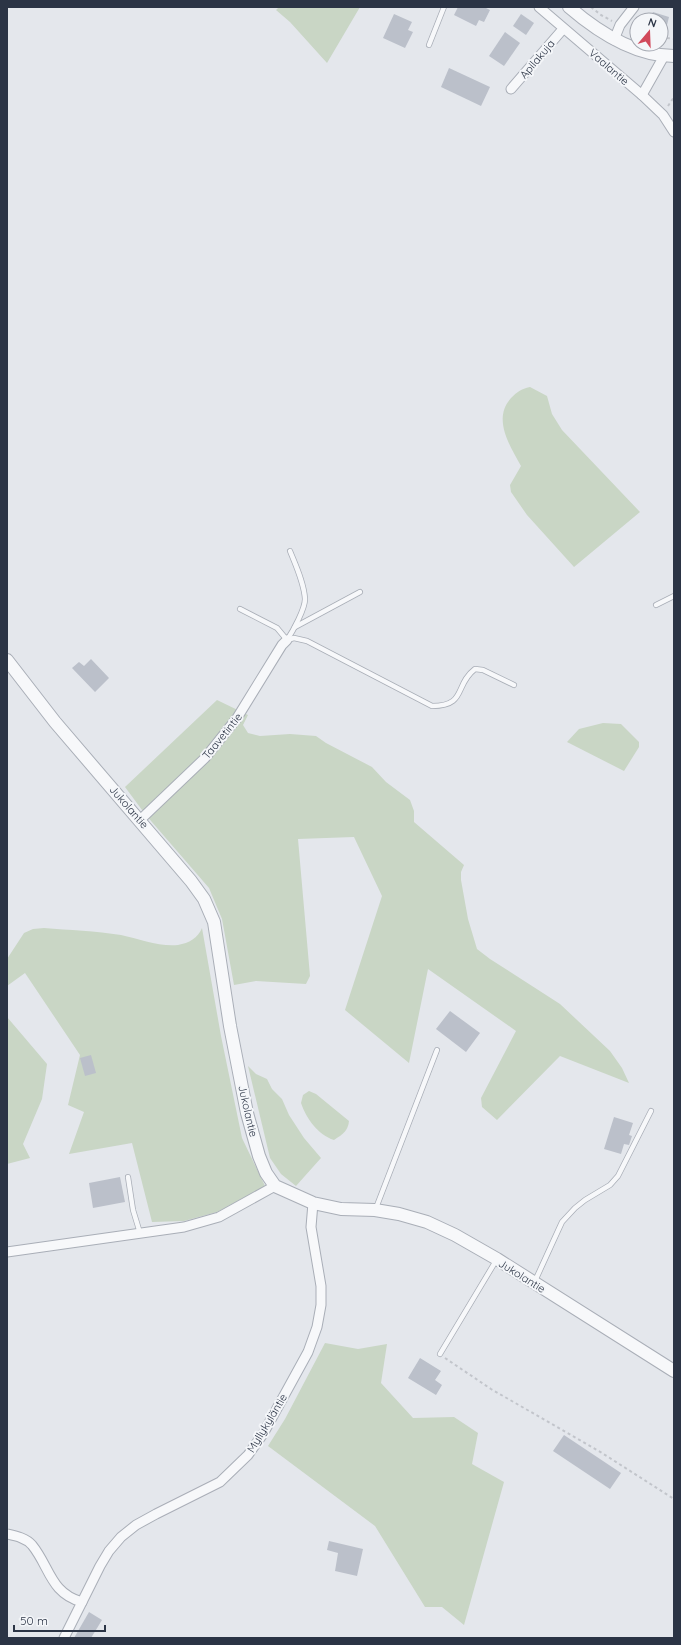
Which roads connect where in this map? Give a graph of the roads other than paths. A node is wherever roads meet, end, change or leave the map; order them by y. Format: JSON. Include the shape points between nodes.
{"nodes":[{"id":1,"x":444,"y":7,"type":"edge"},
{"id":2,"x":539,"y":7,"type":"edge"},
{"id":3,"x":569,"y":7,"type":"edge"},
{"id":4,"x":634,"y":7,"type":"edge"},
{"id":5,"x":563,"y":29,"type":"junction"},
{"id":6,"x":614,"y":40,"type":"junction"},
{"id":7,"x":429,"y":45,"type":"dead end"},
{"id":8,"x":669,"y":56,"type":"edge"},
{"id":9,"x":511,"y":89,"type":"dead end"},
{"id":10,"x":642,"y":95,"type":"junction"},
{"id":11,"x":674,"y":132,"type":"edge"},
{"id":12,"x":290,"y":551,"type":"dead end"},
{"id":13,"x":360,"y":592,"type":"dead end"},
{"id":14,"x":674,"y":596,"type":"edge"},
{"id":15,"x":656,"y":605,"type":"dead end"},
{"id":16,"x":240,"y":609,"type":"dead end"},
{"id":17,"x":295,"y":627,"type":"junction"},
{"id":18,"x":287,"y":640,"type":"junction"},
{"id":19,"x":7,"y":660,"type":"edge"},
{"id":20,"x":514,"y":685,"type":"dead end"},
{"id":21,"x":140,"y":820,"type":"junction"},
{"id":22,"x":437,"y":1050,"type":"dead end"},
{"id":23,"x":651,"y":1111,"type":"dead end"},
{"id":24,"x":128,"y":1177,"type":"dead end"},
{"id":25,"x":274,"y":1186,"type":"junction"},
{"id":26,"x":313,"y":1203,"type":"junction"},
{"id":27,"x":375,"y":1210,"type":"junction"},
{"id":28,"x":140,"y":1233,"type":"junction"},
{"id":29,"x":7,"y":1252,"type":"edge"},
{"id":30,"x":497,"y":1259,"type":"junction"},
{"id":31,"x":534,"y":1283,"type":"junction"},
{"id":32,"x":440,"y":1354,"type":"road end"},
{"id":33,"x":674,"y":1371,"type":"edge"},
{"id":34,"x":7,"y":1534,"type":"edge"},
{"id":35,"x":82,"y":1602,"type":"junction"},
{"id":36,"x":64,"y":1638,"type":"edge"}],
"edges":[{"from":1,"to":7,"type":"lane"},
{"from":2,"to":5,"type":"street","name":"Vaalantie"},
{"from":3,"to":6,"type":"street","via":[[587,23]]},
{"from":4,"to":6,"type":"street","via":[[620,25]]},
{"from":5,"to":9,"type":"street","name":"Apilakuja"},
{"from":5,"to":10,"type":"street","name":"Vaalantie","via":[[601,58]]},
{"from":6,"to":8,"type":"street"},
{"from":8,"to":10,"type":"street"},
{"from":10,"to":11,"type":"street","name":"Vaalantie","via":[[663,115]]},
{"from":12,"to":17,"type":"lane","via":[[300,576],[305,600]]},
{"from":13,"to":17,"type":"lane"},
{"from":14,"to":15,"type":"lane"},
{"from":16,"to":18,"type":"lane","via":[[277,628]]},
{"from":17,"to":18,"type":"lane"},
{"from":18,"to":20,"type":"lane","via":[[300,638],[307,641],[432,706],[452,703],[468,674],[475,669],[483,670]]},
{"from":18,"to":21,"type":"street","name":"Taavetintie","via":[[237,718],[205,758]]},
{"from":19,"to":21,"type":"street","name":"Jukolantie","via":[[55,722]]},
{"from":21,"to":25,"type":"street","name":"Jukolantie","via":[[191,881],[204,900],[214,922],[246,1113],[259,1156]]},
{"from":22,"to":27,"type":"lane"},
{"from":23,"to":31,"type":"lane","via":[[618,1176],[610,1185],[575,1208],[562,1222]]},
{"from":24,"to":28,"type":"lane","via":[[133,1210]]},
{"from":25,"to":26,"type":"street","name":"Jukolantie"},
{"from":25,"to":28,"type":"street","via":[[219,1217],[184,1227]]},
{"from":26,"to":27,"type":"street","name":"Jukolantie","via":[[341,1209]]},
{"from":26,"to":35,"type":"street","name":"Myllykyläntie","via":[[311,1227],[321,1286],[317,1327],[308,1352],[263,1434],[248,1455],[220,1482],[136,1525],[121,1537],[109,1551]]},
{"from":27,"to":30,"type":"street","name":"Jukolantie","via":[[427,1222]]},
{"from":28,"to":29,"type":"street"},
{"from":30,"to":31,"type":"street","name":"Jukolantie"},
{"from":30,"to":32,"type":"lane"},
{"from":31,"to":33,"type":"street","name":"Jukolantie"},
{"from":34,"to":35,"type":"street","via":[[19,1536],[32,1544],[54,1583],[73,1600]]},
{"from":35,"to":36,"type":"street","name":"Myllykyläntie"}]}
